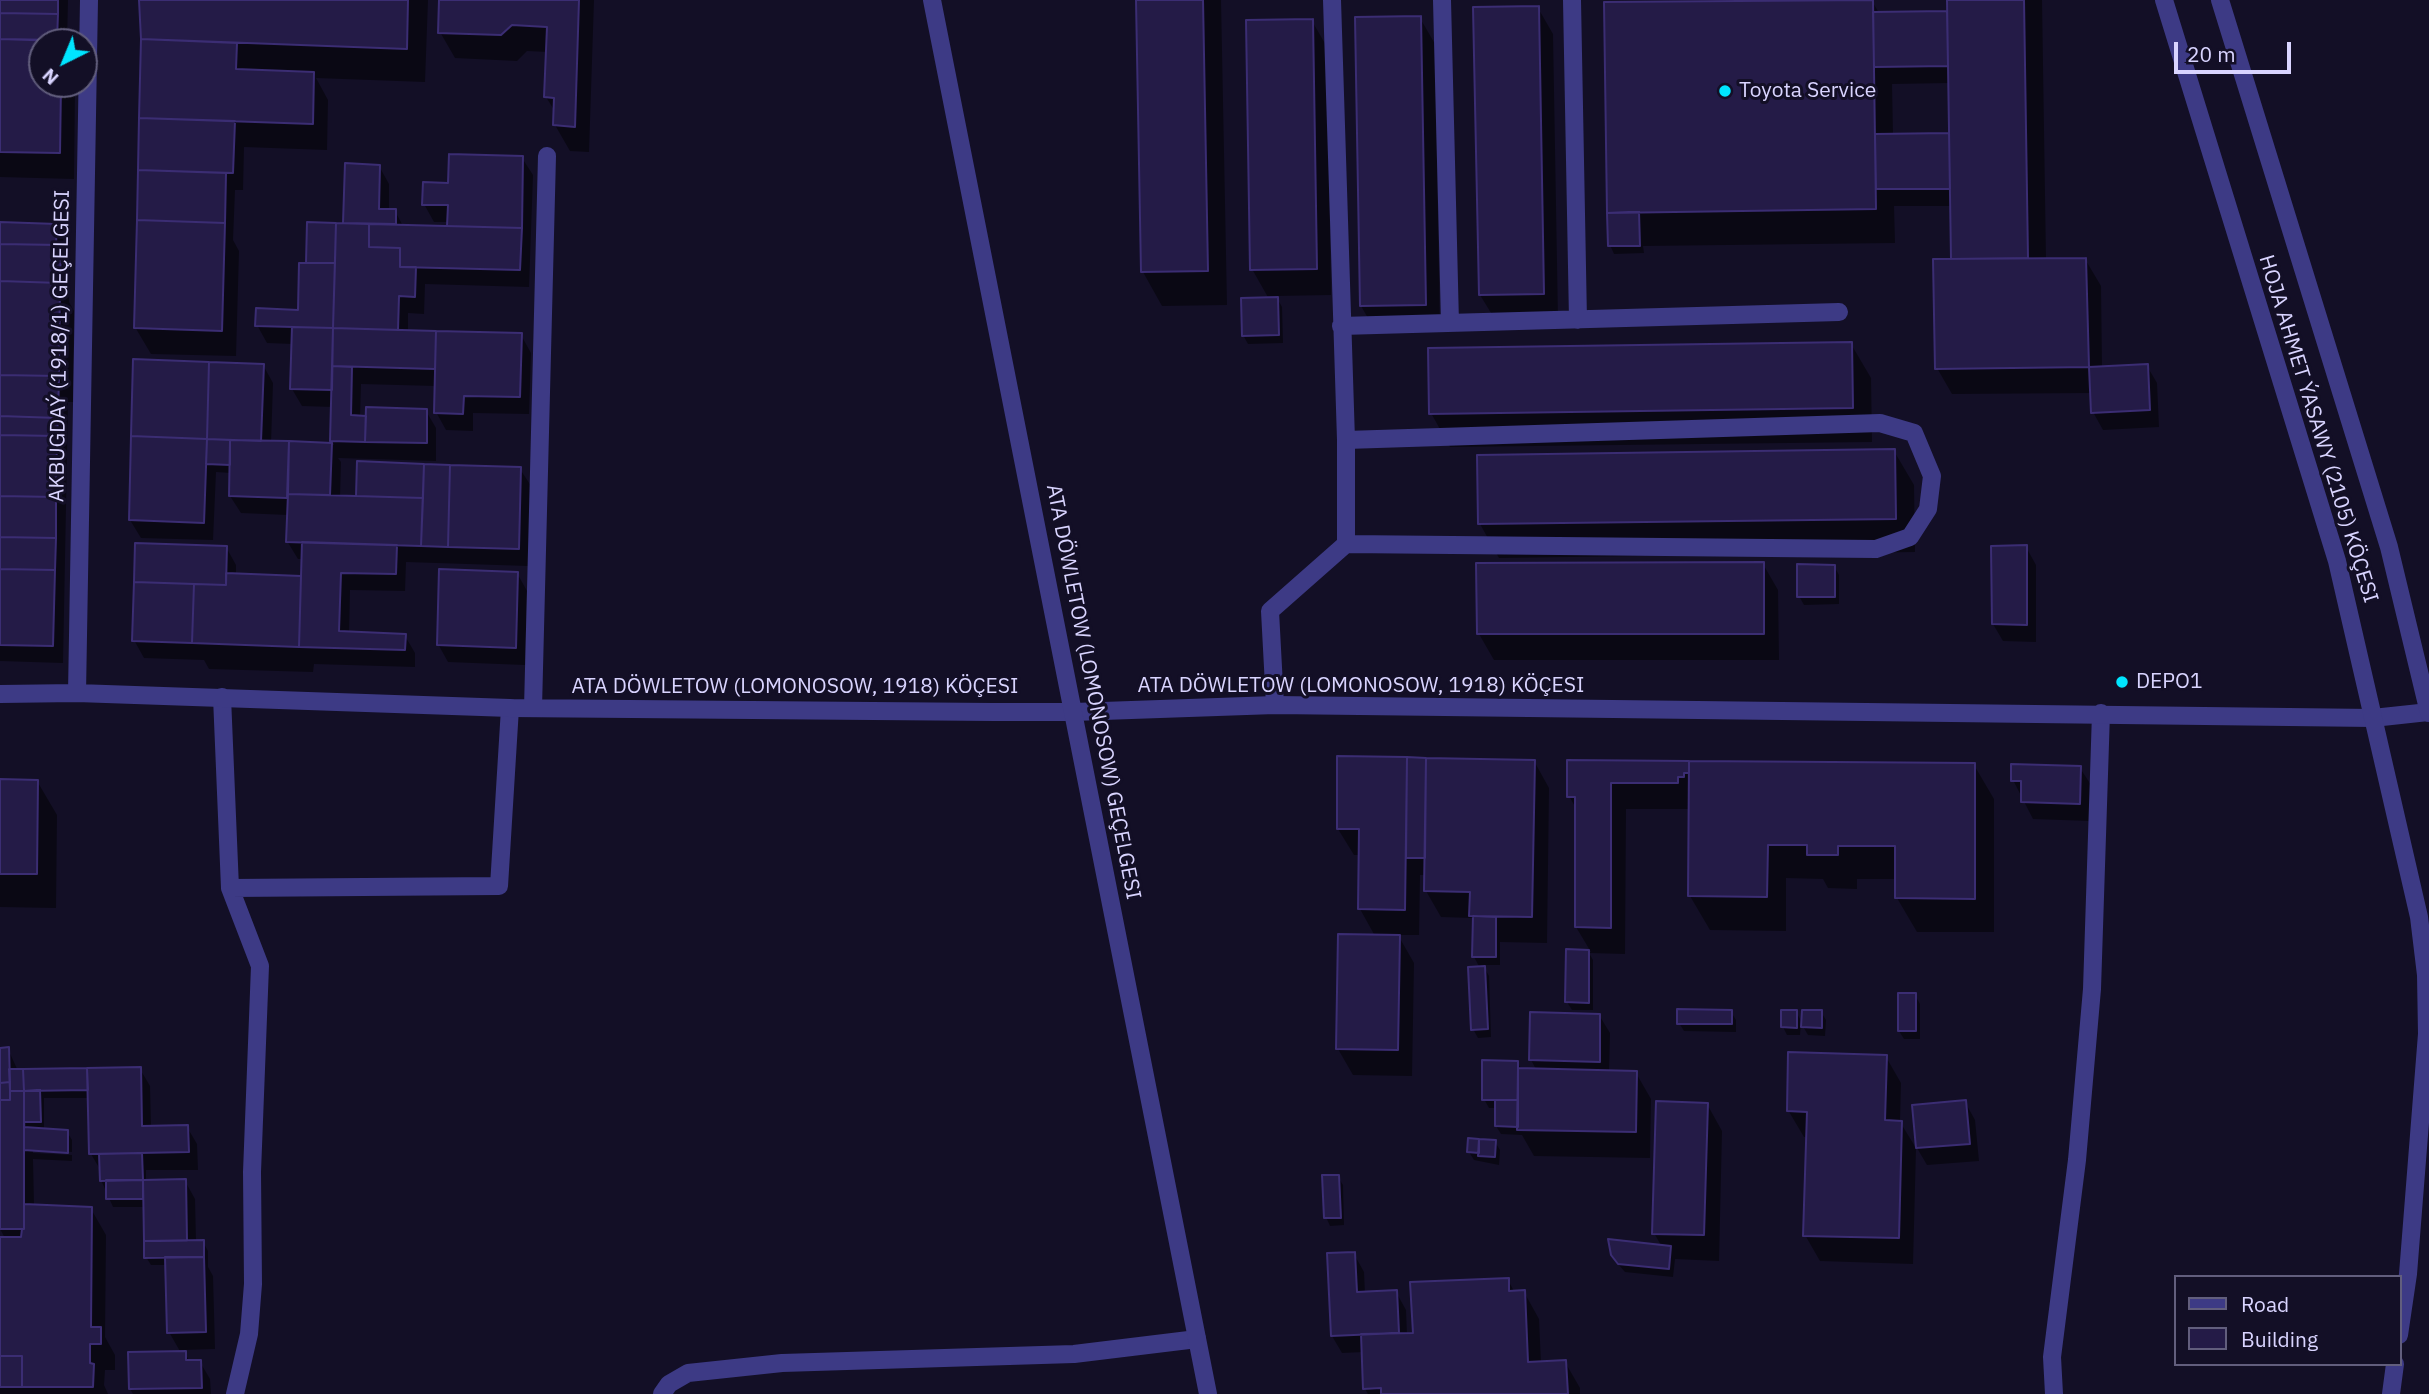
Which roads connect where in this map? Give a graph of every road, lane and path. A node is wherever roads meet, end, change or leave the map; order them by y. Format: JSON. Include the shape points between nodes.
{"nodes":[{"id":1,"x":89,"y":0,"type":"edge"},
{"id":2,"x":932,"y":0,"type":"edge"},
{"id":3,"x":1332,"y":0,"type":"edge"},
{"id":4,"x":1442,"y":0,"type":"edge"},
{"id":5,"x":1572,"y":0,"type":"edge"},
{"id":6,"x":2164,"y":0,"type":"edge"},
{"id":7,"x":2220,"y":0,"type":"edge"},
{"id":8,"x":547,"y":156,"type":"dead end"},
{"id":9,"x":1839,"y":312,"type":"dead end"},
{"id":10,"x":1578,"y":320,"type":"junction"},
{"id":11,"x":1450,"y":323,"type":"junction"},
{"id":12,"x":1341,"y":326,"type":"junction"},
{"id":13,"x":1346,"y":440,"type":"junction"},
{"id":14,"x":1346,"y":544,"type":"junction"},
{"id":15,"x":77,"y":693,"type":"junction"},
{"id":16,"x":0,"y":694,"type":"edge"},
{"id":17,"x":222,"y":697,"type":"junction"},
{"id":18,"x":1275,"y":705,"type":"junction"},
{"id":19,"x":510,"y":708,"type":"junction"},
{"id":20,"x":533,"y":708,"type":"junction"},
{"id":21,"x":1074,"y":712,"type":"junction"},
{"id":22,"x":2429,"y":712,"type":"edge"},
{"id":23,"x":2101,"y":713,"type":"junction"},
{"id":24,"x":2373,"y":718,"type":"junction"},
{"id":25,"x":230,"y":888,"type":"junction"},
{"id":26,"x":2401,"y":1321,"type":"edge"},
{"id":27,"x":1197,"y":1339,"type":"junction"},
{"id":28,"x":2395,"y":1366,"type":"edge"},
{"id":29,"x":235,"y":1394,"type":"edge"},
{"id":30,"x":662,"y":1394,"type":"edge"},
{"id":31,"x":1208,"y":1394,"type":"edge"},
{"id":32,"x":2054,"y":1394,"type":"edge"},
{"id":33,"x":2391,"y":1394,"type":"edge"}],
"edges":[{"from":1,"to":15,"type":"street","name":"AKBUGDAÝ (1918/1) GEÇELGESI"},
{"from":2,"to":21,"type":"street","name":"ATA DÖWLETOW (LOMONOSOW) GEÇELGESI"},
{"from":3,"to":12,"type":"street"},
{"from":4,"to":11,"type":"street"},
{"from":5,"to":10,"type":"street"},
{"from":6,"to":24,"type":"street","name":"HOJA AHMET ÝASAWY (2105) KÖÇESI","via":[[2337,561]]},
{"from":7,"to":22,"type":"street","name":"HOJA AHMET ÝASAWY (2105) KÖÇESI","via":[[2389,547]]},
{"from":8,"to":20,"type":"street"},
{"from":9,"to":10,"type":"street"},
{"from":10,"to":11,"type":"street"},
{"from":11,"to":12,"type":"street"},
{"from":12,"to":13,"type":"street"},
{"from":13,"to":14,"type":"street"},
{"from":13,"to":14,"type":"street","via":[[1880,423],[1914,433],[1932,476],[1928,509],[1909,537],[1876,549]]},
{"from":14,"to":18,"type":"street","via":[[1270,611]]},
{"from":15,"to":16,"type":"street","name":"ATA DÖWLETOW (LOMONOSOW, 1918) KÖÇESI"},
{"from":15,"to":17,"type":"street","name":"ATA DÖWLETOW (LOMONOSOW, 1918) KÖÇESI"},
{"from":17,"to":19,"type":"street","name":"ATA DÖWLETOW (LOMONOSOW, 1918) KÖÇESI"},
{"from":17,"to":25,"type":"street"},
{"from":18,"to":21,"type":"street","name":"ATA DÖWLETOW (LOMONOSOW, 1918) KÖÇESI"},
{"from":18,"to":23,"type":"street","name":"ATA DÖWLETOW (LOMONOSOW, 1918) KÖÇESI"},
{"from":19,"to":20,"type":"street","name":"ATA DÖWLETOW (LOMONOSOW, 1918) KÖÇESI"},
{"from":19,"to":25,"type":"street","via":[[499,886]]},
{"from":20,"to":21,"type":"street","name":"ATA DÖWLETOW (LOMONOSOW, 1918) KÖÇESI"},
{"from":21,"to":27,"type":"street","name":"ATA DÖWLETOW (LOMONOSOW) GEÇELGESI"},
{"from":22,"to":24,"type":"street","name":"ATA DÖWLETOW (LOMONOSOW, 1918) KÖÇESI"},
{"from":23,"to":24,"type":"street","name":"ATA DÖWLETOW (LOMONOSOW, 1918) KÖÇESI"},
{"from":23,"to":32,"type":"street","via":[[2092,989],[2077,1160],[2052,1357]]},
{"from":24,"to":26,"type":"street","name":"HOJA AHMET ÝASAWY (2105) KÖÇESI","via":[[2419,917],[2426,975],[2427,1034]]},
{"from":25,"to":29,"type":"street","via":[[260,966],[253,1284],[249,1334]]},
{"from":27,"to":30,"type":"street","via":[[1074,1354],[782,1363],[688,1373]]},
{"from":27,"to":31,"type":"street","name":"ATA DÖWLETOW (LOMONOSOW) GEÇELGESI"},
{"from":28,"to":33,"type":"street"}]}
